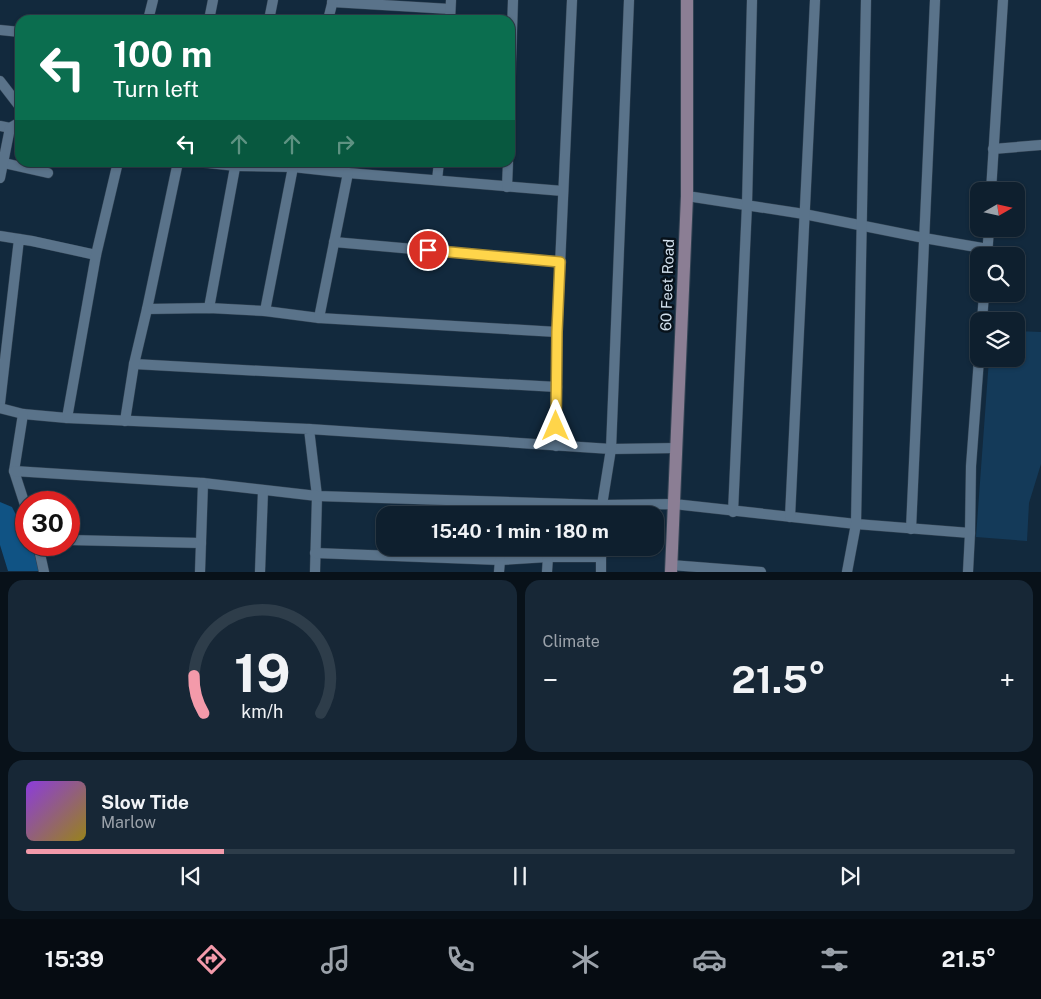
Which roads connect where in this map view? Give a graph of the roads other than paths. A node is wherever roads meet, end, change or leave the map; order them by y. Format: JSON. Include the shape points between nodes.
{"nodes":[{"id":1,"x":152,"y":0,"type":"edge"},
{"id":2,"x":213,"y":0,"type":"edge"},
{"id":3,"x":273,"y":0,"type":"edge"},
{"id":4,"x":513,"y":0,"type":"edge"},
{"id":5,"x":572,"y":0,"type":"edge"},
{"id":6,"x":629,"y":0,"type":"edge"},
{"id":7,"x":687,"y":0,"type":"edge"},
{"id":8,"x":752,"y":0,"type":"edge"},
{"id":9,"x":815,"y":0,"type":"edge"},
{"id":10,"x":866,"y":0,"type":"edge"},
{"id":11,"x":935,"y":0,"type":"edge"},
{"id":12,"x":1003,"y":0,"type":"edge"},
{"id":13,"x":332,"y":1,"type":"edge"},
{"id":14,"x":451,"y":4,"type":"edge"},
{"id":15,"x":149,"y":15,"type":"edge"},
{"id":16,"x":210,"y":15,"type":"edge"},
{"id":17,"x":270,"y":15,"type":"edge"},
{"id":18,"x":329,"y":15,"type":"edge"},
{"id":19,"x":513,"y":15,"type":"edge"},
{"id":20,"x":0,"y":30,"type":"edge"},
{"id":21,"x":15,"y":32,"type":"edge"},
{"id":22,"x":0,"y":81,"type":"edge"},
{"id":23,"x":15,"y":100,"type":"edge"},
{"id":24,"x":10,"y":128,"type":"edge"},
{"id":25,"x":1041,"y":145,"type":"edge"},
{"id":26,"x":993,"y":149,"type":"junction"},
{"id":27,"x":2,"y":162,"type":"edge"},
{"id":28,"x":15,"y":165,"type":"edge"},
{"id":29,"x":23,"y":167,"type":"edge"},
{"id":30,"x":117,"y":167,"type":"edge"},
{"id":31,"x":177,"y":167,"type":"edge"},
{"id":32,"x":235,"y":167,"type":"edge"},
{"id":33,"x":294,"y":167,"type":"edge"},
{"id":34,"x":308,"y":167,"type":"edge"},
{"id":35,"x":438,"y":167,"type":"edge"},
{"id":36,"x":508,"y":167,"type":"edge"},
{"id":37,"x":48,"y":173,"type":"dead end"},
{"id":38,"x":348,"y":173,"type":"junction"},
{"id":39,"x":0,"y":178,"type":"edge"},
{"id":40,"x":437,"y":180,"type":"junction"},
{"id":41,"x":991,"y":182,"type":"edge"},
{"id":42,"x":507,"y":187,"type":"junction"},
{"id":43,"x":563,"y":191,"type":"junction"},
{"id":44,"x":687,"y":196,"type":"junction"},
{"id":45,"x":747,"y":205,"type":"junction"},
{"id":46,"x":804,"y":214,"type":"junction"},
{"id":47,"x":862,"y":225,"type":"junction"},
{"id":48,"x":0,"y":236,"type":"edge"},
{"id":49,"x":924,"y":238,"type":"junction"},
{"id":50,"x":18,"y":239,"type":"junction"},
{"id":51,"x":334,"y":242,"type":"junction"},
{"id":52,"x":970,"y":248,"type":"edge"},
{"id":53,"x":96,"y":255,"type":"junction"},
{"id":54,"x":560,"y":262,"type":"junction"},
{"id":55,"x":209,"y":308,"type":"junction"},
{"id":56,"x":148,"y":309,"type":"junction"},
{"id":57,"x":265,"y":311,"type":"junction"},
{"id":58,"x":319,"y":318,"type":"junction"},
{"id":59,"x":557,"y":332,"type":"junction"},
{"id":60,"x":134,"y":364,"type":"junction"},
{"id":61,"x":978,"y":367,"type":"edge"},
{"id":62,"x":556,"y":387,"type":"junction"},
{"id":63,"x":0,"y":403,"type":"edge"},
{"id":64,"x":0,"y":408,"type":"edge"},
{"id":65,"x":23,"y":414,"type":"junction"},
{"id":66,"x":67,"y":418,"type":"junction"},
{"id":67,"x":125,"y":421,"type":"junction"},
{"id":68,"x":309,"y":429,"type":"junction"},
{"id":69,"x":556,"y":446,"type":"junction"},
{"id":70,"x":676,"y":448,"type":"junction"},
{"id":71,"x":611,"y":449,"type":"junction"},
{"id":72,"x":14,"y":471,"type":"junction"},
{"id":73,"x":204,"y":483,"type":"junction"},
{"id":74,"x":20,"y":491,"type":"edge"},
{"id":75,"x":263,"y":491,"type":"junction"},
{"id":76,"x":316,"y":496,"type":"junction"},
{"id":77,"x":674,"y":504,"type":"junction"},
{"id":78,"x":520,"y":506,"type":"edge"},
{"id":79,"x":603,"y":506,"type":"edge"},
{"id":80,"x":650,"y":506,"type":"edge"},
{"id":81,"x":733,"y":512,"type":"junction"},
{"id":82,"x":790,"y":517,"type":"junction"},
{"id":83,"x":856,"y":524,"type":"junction"},
{"id":84,"x":911,"y":529,"type":"junction"},
{"id":85,"x":970,"y":534,"type":"junction"},
{"id":86,"x":80,"y":540,"type":"edge"},
{"id":87,"x":201,"y":543,"type":"junction"},
{"id":88,"x":315,"y":553,"type":"junction"},
{"id":89,"x":40,"y":556,"type":"edge"},
{"id":90,"x":559,"y":556,"type":"edge"},
{"id":91,"x":601,"y":556,"type":"edge"},
{"id":92,"x":548,"y":557,"type":"junction"},
{"id":93,"x":500,"y":560,"type":"junction"},
{"id":94,"x":671,"y":568,"type":"edge"},
{"id":95,"x":44,"y":572,"type":"edge"},
{"id":96,"x":200,"y":572,"type":"edge"},
{"id":97,"x":260,"y":572,"type":"edge"},
{"id":98,"x":315,"y":572,"type":"edge"},
{"id":99,"x":500,"y":572,"type":"edge"},
{"id":100,"x":547,"y":572,"type":"edge"},
{"id":101,"x":601,"y":572,"type":"edge"},
{"id":102,"x":761,"y":572,"type":"edge"},
{"id":103,"x":847,"y":572,"type":"edge"},
{"id":104,"x":968,"y":572,"type":"edge"}],
"edges":[{"from":1,"to":15,"type":"street"},
{"from":2,"to":16,"type":"street"},
{"from":3,"to":17,"type":"street"},
{"from":4,"to":19,"type":"street"},
{"from":5,"to":43,"type":"street"},
{"from":6,"to":71,"type":"street"},
{"from":7,"to":44,"type":"street","name":"60 Feet Road"},
{"from":8,"to":45,"type":"street"},
{"from":9,"to":46,"type":"street"},
{"from":10,"to":47,"type":"street"},
{"from":11,"to":49,"type":"street"},
{"from":12,"to":26,"type":"street"},
{"from":13,"to":14,"type":"street"},
{"from":13,"to":18,"type":"street"},
{"from":20,"to":21,"type":"street"},
{"from":22,"to":23,"type":"street"},
{"from":24,"to":27,"type":"street"},
{"from":25,"to":26,"type":"street"},
{"from":26,"to":41,"type":"street"},
{"from":27,"to":28,"type":"street"},
{"from":27,"to":39,"type":"street"},
{"from":29,"to":37,"type":"street"},
{"from":30,"to":53,"type":"street"},
{"from":31,"to":56,"type":"street"},
{"from":32,"to":55,"type":"street"},
{"from":33,"to":57,"type":"street"},
{"from":34,"to":38,"type":"street"},
{"from":35,"to":40,"type":"street"},
{"from":36,"to":42,"type":"street"},
{"from":38,"to":40,"type":"street"},
{"from":38,"to":51,"type":"street"},
{"from":40,"to":42,"type":"street"},
{"from":42,"to":43,"type":"street"},
{"from":43,"to":54,"type":"street"},
{"from":44,"to":45,"type":"street"},
{"from":44,"to":70,"type":"street","name":"60 Feet Road"},
{"from":45,"to":46,"type":"street"},
{"from":45,"to":81,"type":"street"},
{"from":46,"to":47,"type":"street"},
{"from":46,"to":82,"type":"street"},
{"from":47,"to":49,"type":"street"},
{"from":47,"to":83,"type":"street"},
{"from":48,"to":50,"type":"street"},
{"from":49,"to":52,"type":"street"},
{"from":49,"to":84,"type":"street"},
{"from":50,"to":53,"type":"street"},
{"from":50,"to":63,"type":"street"},
{"from":51,"to":54,"type":"street"},
{"from":51,"to":58,"type":"street"},
{"from":53,"to":66,"type":"street"},
{"from":54,"to":59,"type":"street"},
{"from":55,"to":56,"type":"street"},
{"from":55,"to":57,"type":"street"},
{"from":56,"to":60,"type":"street"},
{"from":57,"to":58,"type":"street"},
{"from":58,"to":59,"type":"street"},
{"from":59,"to":62,"type":"street"},
{"from":60,"to":62,"type":"street"},
{"from":60,"to":67,"type":"street"},
{"from":61,"to":85,"type":"street"},
{"from":62,"to":69,"type":"street"},
{"from":64,"to":65,"type":"street"},
{"from":65,"to":66,"type":"street"},
{"from":65,"to":72,"type":"street"},
{"from":66,"to":67,"type":"street"},
{"from":67,"to":68,"type":"street"},
{"from":68,"to":69,"type":"street"},
{"from":68,"to":76,"type":"street"},
{"from":69,"to":71,"type":"street"},
{"from":70,"to":71,"type":"street"},
{"from":70,"to":77,"type":"street","name":"60 Feet Road"},
{"from":71,"to":79,"type":"street"},
{"from":72,"to":73,"type":"street"},
{"from":72,"to":74,"type":"street"},
{"from":73,"to":75,"type":"street"},
{"from":73,"to":87,"type":"street"},
{"from":75,"to":76,"type":"street"},
{"from":75,"to":97,"type":"street"},
{"from":76,"to":78,"type":"street"},
{"from":76,"to":88,"type":"street"},
{"from":77,"to":80,"type":"street"},
{"from":77,"to":81,"type":"street"},
{"from":77,"to":94,"type":"street","name":"60 Feet Road"},
{"from":81,"to":82,"type":"street"},
{"from":82,"to":83,"type":"street"},
{"from":83,"to":84,"type":"street"},
{"from":83,"to":103,"type":"street"},
{"from":84,"to":85,"type":"street"},
{"from":85,"to":104,"type":"street"},
{"from":86,"to":87,"type":"street"},
{"from":87,"to":96,"type":"street"},
{"from":88,"to":93,"type":"street"},
{"from":88,"to":98,"type":"street"},
{"from":89,"to":95,"type":"street"},
{"from":90,"to":92,"type":"street"},
{"from":91,"to":101,"type":"street"},
{"from":92,"to":93,"type":"street"},
{"from":92,"to":100,"type":"street"},
{"from":93,"to":99,"type":"street"},
{"from":94,"to":102,"type":"street"}]}
